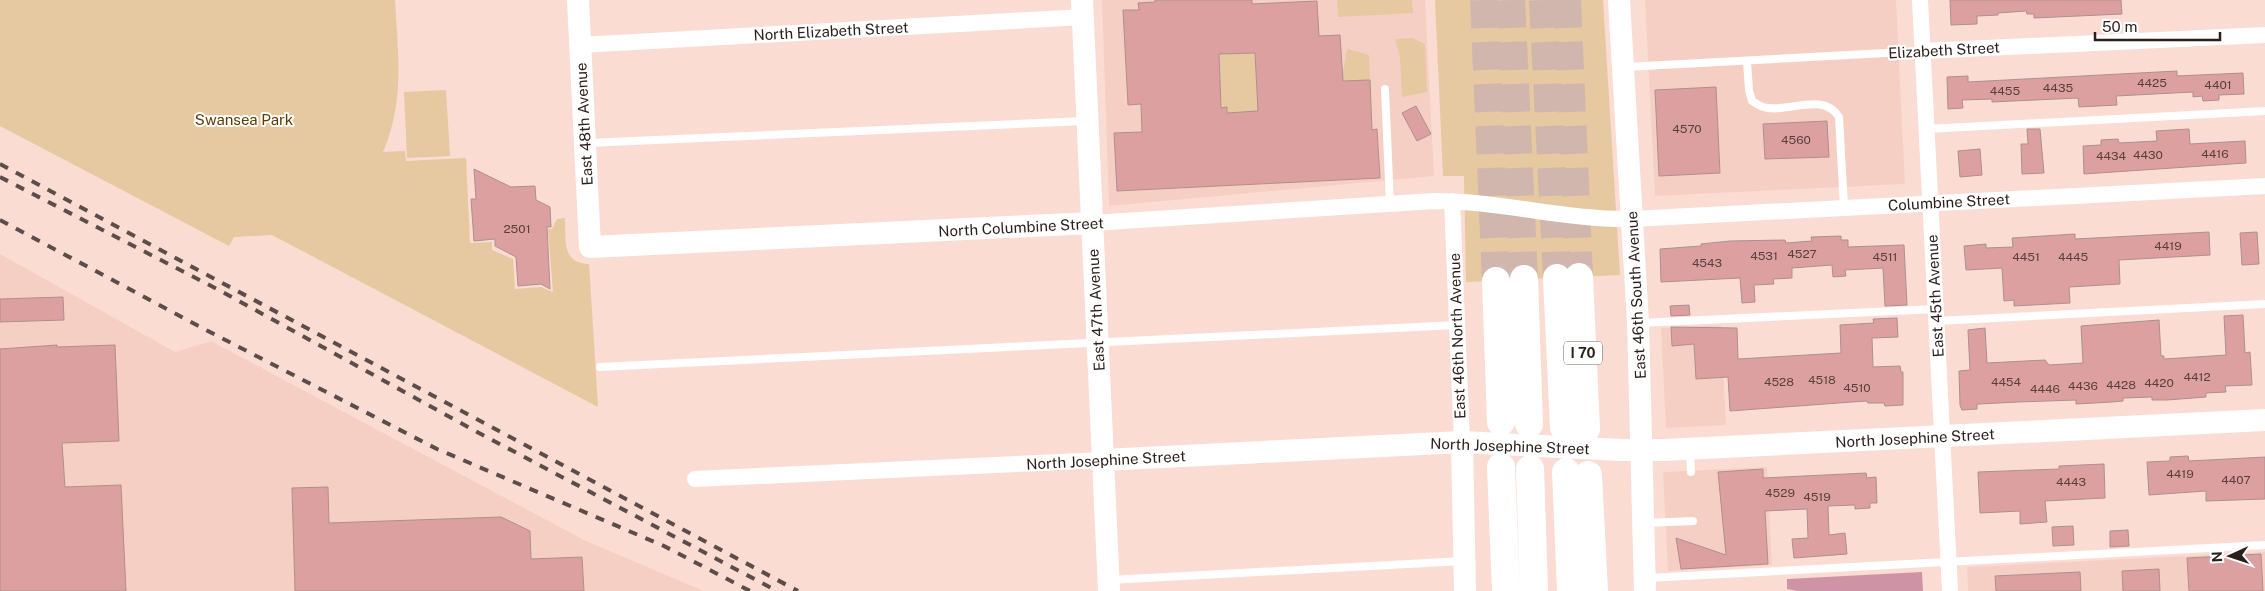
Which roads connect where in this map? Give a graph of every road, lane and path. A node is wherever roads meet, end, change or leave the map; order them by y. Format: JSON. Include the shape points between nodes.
{"nodes":[{"id":1,"x":578,"y":0,"type":"edge"},
{"id":2,"x":1619,"y":0,"type":"edge"},
{"id":3,"x":1920,"y":0,"type":"edge"},
{"id":4,"x":1082,"y":9,"type":"edge"},
{"id":5,"x":2265,"y":35,"type":"edge"},
{"id":6,"x":580,"y":45,"type":"junction"},
{"id":7,"x":1923,"y":51,"type":"junction"},
{"id":8,"x":1747,"y":61,"type":"junction"},
{"id":9,"x":1622,"y":68,"type":"junction"},
{"id":10,"x":1385,"y":89,"type":"dead end"},
{"id":11,"x":2265,"y":111,"type":"edge"},
{"id":12,"x":1087,"y":121,"type":"junction"},
{"id":13,"x":1927,"y":129,"type":"junction"},
{"id":14,"x":585,"y":143,"type":"junction"},
{"id":15,"x":2265,"y":186,"type":"edge"},
{"id":16,"x":1458,"y":202,"type":"junction"},
{"id":17,"x":1931,"y":203,"type":"junction"},
{"id":18,"x":1390,"y":204,"type":"junction"},
{"id":19,"x":1844,"y":207,"type":"junction"},
{"id":20,"x":1632,"y":219,"type":"junction"},
{"id":21,"x":1092,"y":223,"type":"junction"},
{"id":22,"x":590,"y":247,"type":"joint"},
{"id":23,"x":1568,"y":278,"type":"tunnel mouth"},
{"id":24,"x":1524,"y":280,"type":"tunnel mouth"},
{"id":25,"x":1496,"y":281,"type":"tunnel mouth"},
{"id":26,"x":2265,"y":304,"type":"edge"},
{"id":27,"x":1936,"y":315,"type":"junction"},
{"id":28,"x":1638,"y":323,"type":"junction"},
{"id":29,"x":1457,"y":325,"type":"junction"},
{"id":30,"x":1098,"y":344,"type":"junction"},
{"id":31,"x":600,"y":366,"type":"dead end"},
{"id":32,"x":2265,"y":420,"type":"edge"},
{"id":33,"x":1501,"y":422,"type":"dead end"},
{"id":34,"x":1529,"y":424,"type":"dead end"},
{"id":35,"x":1575,"y":428,"type":"dead end"},
{"id":36,"x":1942,"y":436,"type":"junction"},
{"id":37,"x":1471,"y":442,"type":"junction"},
{"id":38,"x":1690,"y":449,"type":"junction"},
{"id":39,"x":1631,"y":450,"type":"junction"},
{"id":40,"x":1102,"y":460,"type":"junction"},
{"id":41,"x":1501,"y":467,"type":"dead end"},
{"id":42,"x":1530,"y":469,"type":"dead end"},
{"id":43,"x":1691,"y":472,"type":"dead end"},
{"id":44,"x":695,"y":480,"type":"dead end"},
{"id":45,"x":1693,"y":522,"type":"dead end"},
{"id":46,"x":1643,"y":523,"type":"junction"},
{"id":47,"x":2265,"y":545,"type":"edge"},
{"id":48,"x":1465,"y":560,"type":"junction"},
{"id":49,"x":1948,"y":560,"type":"junction"},
{"id":50,"x":1108,"y":585,"type":"edge"},
{"id":51,"x":1644,"y":585,"type":"edge"},
{"id":52,"x":1465,"y":591,"type":"edge"},
{"id":53,"x":1506,"y":591,"type":"edge"},
{"id":54,"x":1534,"y":591,"type":"edge"},
{"id":55,"x":1571,"y":591,"type":"edge"},
{"id":56,"x":1594,"y":591,"type":"edge"},
{"id":57,"x":1950,"y":591,"type":"edge"}],
"edges":[{"from":1,"to":6,"type":"street","name":"East 48th Avenue"},
{"from":2,"to":9,"type":"street","name":"East 46th South Avenue"},
{"from":3,"to":7,"type":"street","name":"East 45th Avenue"},
{"from":4,"to":6,"type":"street","name":"North Elizabeth Street"},
{"from":4,"to":12,"type":"street","name":"East 47th Avenue"},
{"from":5,"to":7,"type":"street","name":"Elizabeth Street"},
{"from":6,"to":14,"type":"street","name":"East 48th Avenue"},
{"from":7,"to":8,"type":"lane","name":"Elizabeth Street"},
{"from":7,"to":13,"type":"street","name":"East 45th Avenue"},
{"from":8,"to":9,"type":"lane","name":"Elizabeth Street"},
{"from":8,"to":19,"type":"lane","via":[[1752,101],[1764,108],[1823,104],[1834,108],[1839,117]]},
{"from":9,"to":20,"type":"street","name":"East 46th South Avenue"},
{"from":10,"to":18,"type":"lane"},
{"from":11,"to":13,"type":"lane"},
{"from":12,"to":14,"type":"lane"},
{"from":12,"to":21,"type":"street","name":"East 47th Avenue"},
{"from":13,"to":17,"type":"street","name":"East 45th Avenue"},
{"from":14,"to":22,"type":"street","name":"East 48th Avenue"},
{"from":15,"to":17,"type":"street","name":"Columbine Street"},
{"from":16,"to":18,"type":"street","name":"North Columbine Street"},
{"from":16,"to":20,"type":"street","name":"North Columbine Street","via":[[1596,220]]},
{"from":16,"to":29,"type":"street","name":"East 46th North Avenue"},
{"from":17,"to":19,"type":"street","name":"Columbine Street"},
{"from":17,"to":27,"type":"street","name":"East 45th Avenue"},
{"from":18,"to":21,"type":"street","name":"North Columbine Street"},
{"from":19,"to":20,"type":"street","name":"Columbine Street"},
{"from":20,"to":28,"type":"street","name":"East 46th South Avenue"},
{"from":21,"to":22,"type":"street","name":"North Columbine Street"},
{"from":21,"to":30,"type":"street","name":"East 47th Avenue"},
{"from":23,"to":35,"type":"highway","number":"I 70"},
{"from":24,"to":34,"type":"highway"},
{"from":25,"to":33,"type":"highway"},
{"from":26,"to":27,"type":"lane"},
{"from":27,"to":28,"type":"lane"},
{"from":27,"to":36,"type":"street","name":"East 45th Avenue"},
{"from":28,"to":39,"type":"street","name":"East 46th South Avenue"},
{"from":29,"to":30,"type":"lane"},
{"from":29,"to":37,"type":"street","name":"East 46th North Avenue"},
{"from":30,"to":31,"type":"lane"},
{"from":30,"to":40,"type":"street","name":"East 47th Avenue"},
{"from":32,"to":36,"type":"street","name":"North Josephine Street"},
{"from":36,"to":38,"type":"street","name":"North Josephine Street"},
{"from":36,"to":49,"type":"street","name":"East 45th Avenue"},
{"from":37,"to":39,"type":"street","name":"North Josephine Street"},
{"from":37,"to":40,"type":"street","name":"North Josephine Street"},
{"from":37,"to":48,"type":"street","name":"East 46th North Avenue"},
{"from":38,"to":39,"type":"street","name":"North Josephine Street"},
{"from":38,"to":43,"type":"lane"},
{"from":39,"to":46,"type":"street","name":"East 46th South Avenue"},
{"from":40,"to":44,"type":"street","name":"North Josephine Street"},
{"from":40,"to":50,"type":"street","name":"East 47th Avenue"},
{"from":41,"to":53,"type":"highway"},
{"from":42,"to":54,"type":"highway"},
{"from":45,"to":46,"type":"lane"},
{"from":46,"to":51,"type":"street","name":"East 46th South Avenue"},
{"from":47,"to":49,"type":"lane"},
{"from":48,"to":50,"type":"lane"},
{"from":48,"to":52,"type":"street","name":"East 46th North Avenue"},
{"from":49,"to":51,"type":"lane"},
{"from":49,"to":57,"type":"street","name":"East 45th Avenue"},
{"from":55,"to":56,"type":"highway","via":[[1577,474]]}]}
